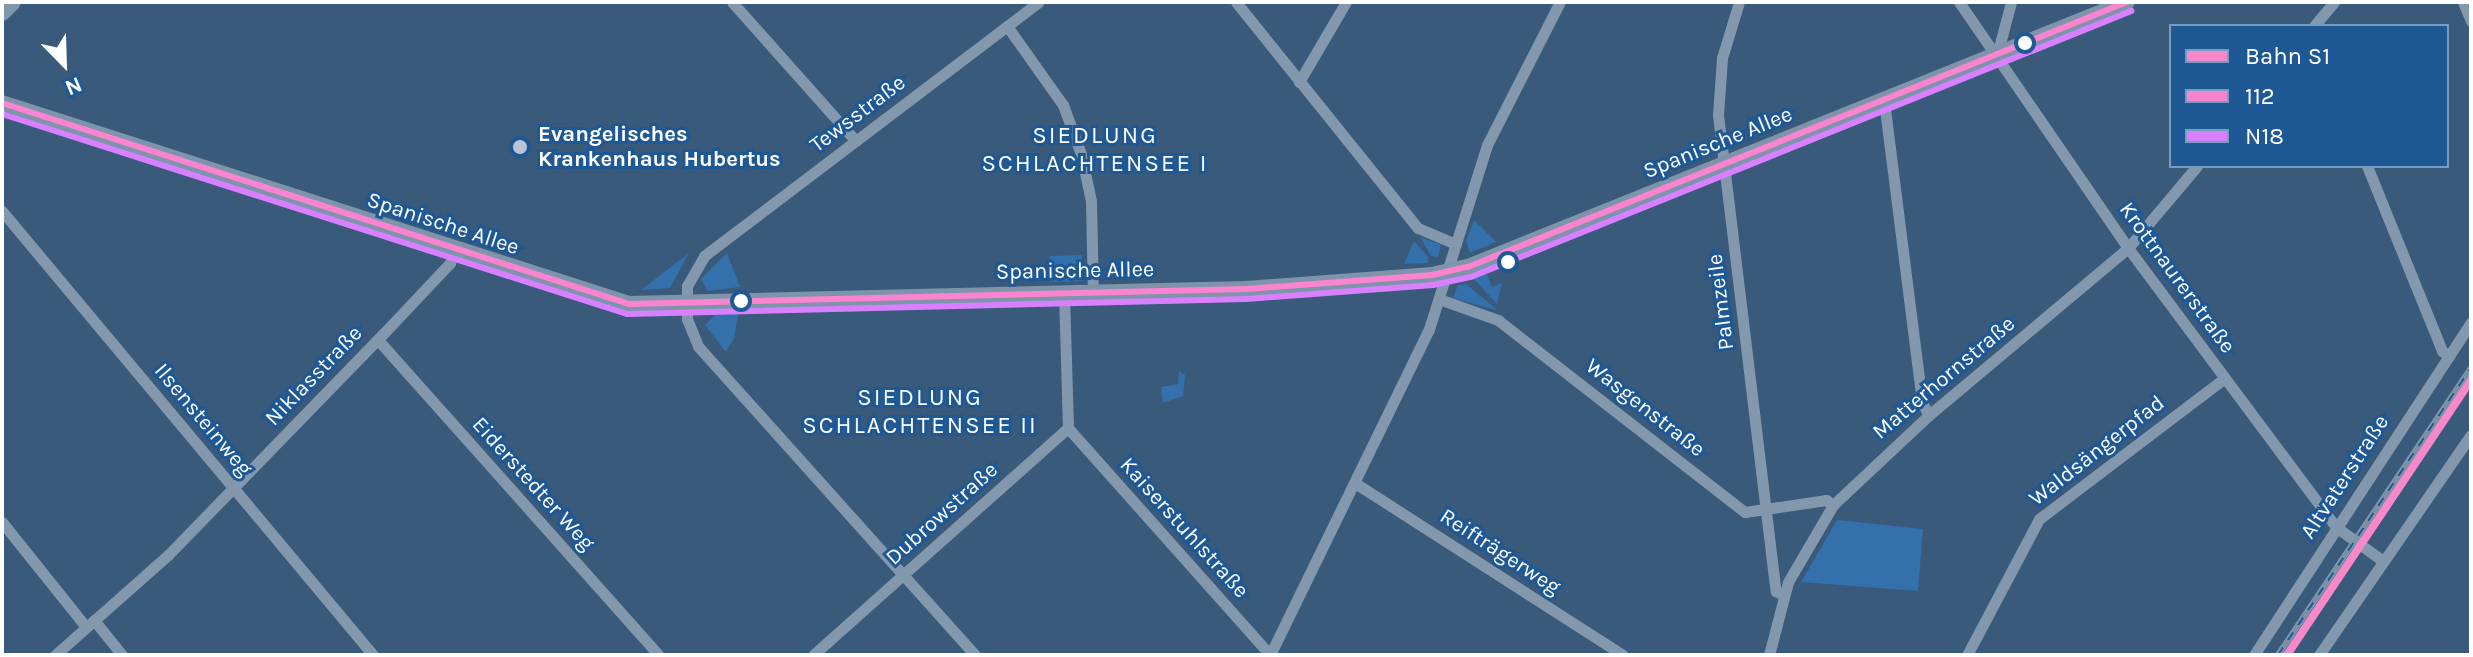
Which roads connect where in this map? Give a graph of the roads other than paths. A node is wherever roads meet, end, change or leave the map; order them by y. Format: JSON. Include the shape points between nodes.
{"nodes":[{"id":1,"x":12,"y":2,"type":"edge"},
{"id":2,"x":732,"y":2,"type":"edge"},
{"id":3,"x":1039,"y":2,"type":"edge"},
{"id":4,"x":1236,"y":2,"type":"edge"},
{"id":5,"x":1346,"y":2,"type":"edge"},
{"id":6,"x":1560,"y":2,"type":"edge"},
{"id":7,"x":1739,"y":2,"type":"edge"},
{"id":8,"x":1959,"y":2,"type":"edge"},
{"id":9,"x":2011,"y":2,"type":"edge"},
{"id":10,"x":2127,"y":2,"type":"edge"},
{"id":11,"x":2334,"y":2,"type":"edge"},
{"id":12,"x":2463,"y":2,"type":"edge"},
{"id":13,"x":2,"y":12,"type":"edge"},
{"id":14,"x":2471,"y":21,"type":"edge"},
{"id":15,"x":2316,"y":24,"type":"edge"},
{"id":16,"x":1007,"y":26,"type":"junction"},
{"id":17,"x":1997,"y":55,"type":"junction"},
{"id":18,"x":1299,"y":82,"type":"junction"},
{"id":19,"x":1884,"y":101,"type":"junction"},
{"id":20,"x":2,"y":103,"type":"edge"},
{"id":21,"x":856,"y":141,"type":"junction"},
{"id":22,"x":1725,"y":164,"type":"junction"},
{"id":23,"x":2195,"y":168,"type":"edge"},
{"id":24,"x":2368,"y":168,"type":"edge"},
{"id":25,"x":2,"y":211,"type":"edge"},
{"id":26,"x":1454,"y":243,"type":"junction"},
{"id":27,"x":2128,"y":248,"type":"junction"},
{"id":28,"x":454,"y":250,"type":"junction"},
{"id":29,"x":1445,"y":272,"type":"junction"},
{"id":30,"x":1093,"y":293,"type":"junction"},
{"id":31,"x":1064,"y":294,"type":"junction"},
{"id":32,"x":1439,"y":299,"type":"junction"},
{"id":33,"x":686,"y":303,"type":"junction"},
{"id":34,"x":2471,"y":322,"type":"edge"},
{"id":35,"x":378,"y":340,"type":"junction"},
{"id":36,"x":2449,"y":356,"type":"junction"},
{"id":37,"x":2225,"y":378,"type":"junction"},
{"id":38,"x":1929,"y":415,"type":"junction"},
{"id":39,"x":1068,"y":428,"type":"junction"},
{"id":40,"x":2471,"y":435,"type":"edge"},
{"id":41,"x":1355,"y":483,"type":"junction"},
{"id":42,"x":234,"y":487,"type":"junction"},
{"id":43,"x":1833,"y":505,"type":"junction"},
{"id":44,"x":1766,"y":508,"type":"junction"},
{"id":45,"x":2,"y":522,"type":"edge"},
{"id":46,"x":2336,"y":527,"type":"junction"},
{"id":47,"x":2383,"y":561,"type":"junction"},
{"id":48,"x":904,"y":576,"type":"junction"},
{"id":49,"x":1783,"y":595,"type":"junction"},
{"id":50,"x":90,"y":623,"type":"junction"},
{"id":51,"x":55,"y":655,"type":"edge"},
{"id":52,"x":122,"y":655,"type":"edge"},
{"id":53,"x":373,"y":655,"type":"edge"},
{"id":54,"x":659,"y":655,"type":"edge"},
{"id":55,"x":813,"y":655,"type":"edge"},
{"id":56,"x":975,"y":655,"type":"edge"},
{"id":57,"x":1270,"y":655,"type":"edge"},
{"id":58,"x":1623,"y":655,"type":"edge"},
{"id":59,"x":1769,"y":655,"type":"edge"},
{"id":60,"x":1967,"y":655,"type":"edge"},
{"id":61,"x":2254,"y":655,"type":"edge"},
{"id":62,"x":2319,"y":655,"type":"edge"}],
"edges":[{"from":1,"to":13,"type":"main road"},
{"from":2,"to":21,"type":"street"},
{"from":3,"to":16,"type":"street","name":"Tewsstraße"},
{"from":4,"to":18,"type":"street"},
{"from":5,"to":18,"type":"street"},
{"from":6,"to":26,"type":"street","via":[[1487,145]]},
{"from":7,"to":22,"type":"street","name":"Palmzeile","via":[[1720,73],[1718,115]]},
{"from":8,"to":17,"type":"street","name":"Krottnaurerstraße"},
{"from":9,"to":17,"type":"street"},
{"from":10,"to":17,"type":"main road","name":"Spanische Allee"},
{"from":11,"to":15,"type":"street"},
{"from":12,"to":14,"type":"street"},
{"from":16,"to":21,"type":"street","name":"Tewsstraße"},
{"from":16,"to":30,"type":"street","via":[[1063,105],[1081,154],[1091,201]]},
{"from":17,"to":19,"type":"main road","name":"Spanische Allee"},
{"from":17,"to":27,"type":"street","name":"Krottnaurerstraße"},
{"from":18,"to":26,"type":"street","via":[[1418,228]]},
{"from":19,"to":22,"type":"main road","name":"Spanische Allee"},
{"from":19,"to":38,"type":"street","via":[[1922,403]]},
{"from":20,"to":28,"type":"main road","name":"Spanische Allee"},
{"from":21,"to":33,"type":"street","name":"Tewsstraße","via":[[704,256],[689,278]]},
{"from":22,"to":29,"type":"main road","name":"Spanische Allee"},
{"from":22,"to":44,"type":"street","name":"Palmzeile"},
{"from":23,"to":27,"type":"street","name":"Matterhornstraße"},
{"from":24,"to":36,"type":"street","via":[[2442,351]]},
{"from":25,"to":42,"type":"street","name":"Ilsensteinweg"},
{"from":26,"to":29,"type":"street"},
{"from":27,"to":37,"type":"street","name":"Krottnaurerstraße"},
{"from":27,"to":38,"type":"street","name":"Matterhornstraße"},
{"from":28,"to":33,"type":"main road","name":"Spanische Allee","via":[[611,301]]},
{"from":28,"to":35,"type":"street","name":"Niklasstraße","via":[[450,263]]},
{"from":29,"to":30,"type":"main road","name":"Spanische Allee","via":[[1246,289]]},
{"from":29,"to":32,"type":"street"},
{"from":30,"to":31,"type":"main road","name":"Spanische Allee"},
{"from":31,"to":33,"type":"main road","name":"Spanische Allee"},
{"from":31,"to":39,"type":"street"},
{"from":32,"to":41,"type":"street"},
{"from":32,"to":44,"type":"street","name":"Wasgenstraße","via":[[1498,320],[1745,512]]},
{"from":33,"to":48,"type":"street","via":[[698,346]]},
{"from":34,"to":36,"type":"street","name":"Altvaterstraße"},
{"from":35,"to":42,"type":"street","name":"Niklasstraße"},
{"from":35,"to":54,"type":"street","name":"Eiderstedter Weg"},
{"from":36,"to":46,"type":"street","name":"Altvaterstraße"},
{"from":37,"to":46,"type":"street","name":"Krottnaurerstraße"},
{"from":37,"to":60,"type":"street","name":"Waldsängerpfad","via":[[2039,519]]},
{"from":38,"to":43,"type":"street","name":"Matterhornstraße"},
{"from":39,"to":48,"type":"street","name":"Dubrowstraße"},
{"from":39,"to":57,"type":"street","name":"Kaiserstuhlstraße"},
{"from":40,"to":47,"type":"street"},
{"from":41,"to":57,"type":"street"},
{"from":41,"to":58,"type":"street","name":"Reifträgerweg"},
{"from":42,"to":50,"type":"street","name":"Niklasstraße"},
{"from":42,"to":53,"type":"street","name":"Ilsensteinweg"},
{"from":43,"to":44,"type":"street","name":"Wasgenstraße","via":[[1826,500]]},
{"from":43,"to":49,"type":"street","name":"Matterhornstraße"},
{"from":44,"to":49,"type":"street","name":"Palmzeile","via":[[1776,591]]},
{"from":45,"to":50,"type":"street"},
{"from":46,"to":47,"type":"street","name":"Krottnaurerstraße"},
{"from":46,"to":61,"type":"street","name":"Altvaterstraße"},
{"from":47,"to":62,"type":"street"},
{"from":48,"to":55,"type":"street","name":"Dubrowstraße"},
{"from":48,"to":56,"type":"street"},
{"from":49,"to":59,"type":"street","name":"Matterhornstraße"},
{"from":50,"to":51,"type":"street","name":"Niklasstraße"},
{"from":50,"to":52,"type":"street"}]}
